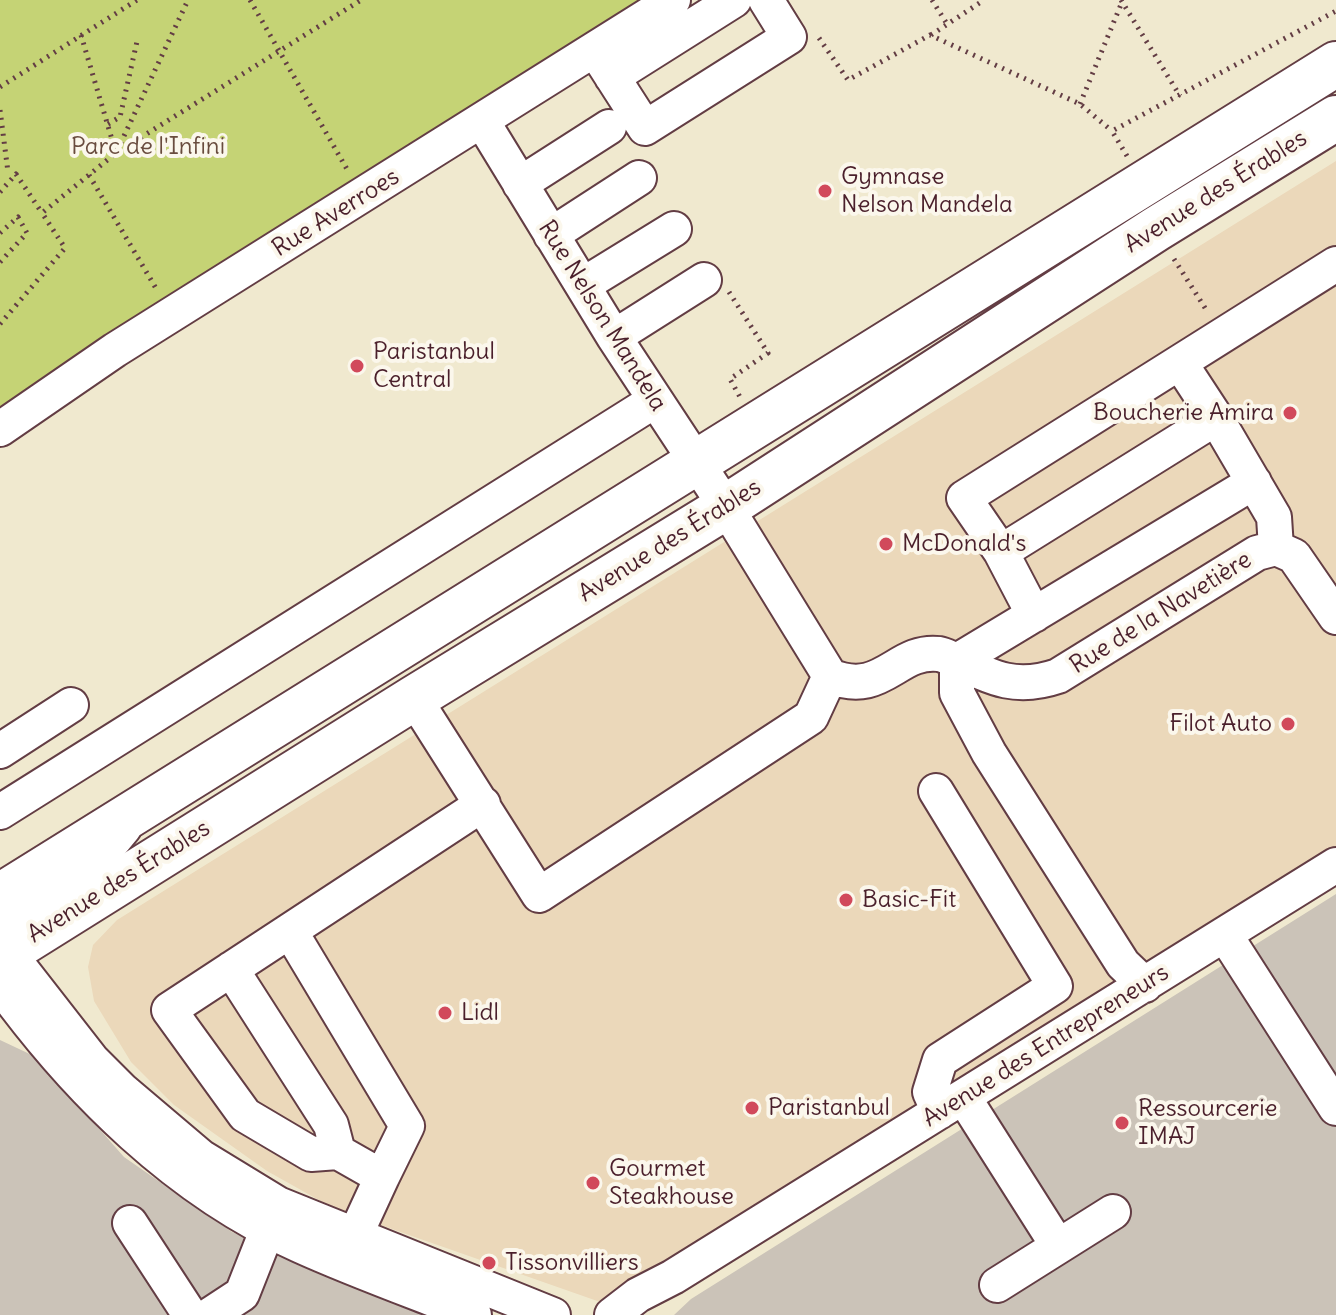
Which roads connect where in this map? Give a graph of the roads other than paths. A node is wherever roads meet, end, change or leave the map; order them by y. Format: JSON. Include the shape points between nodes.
{"nodes":[{"id":1,"x":673,"y":0,"type":"edge"},
{"id":2,"x":734,"y":0,"type":"edge"},
{"id":3,"x":766,"y":0,"type":"edge"},
{"id":4,"x":604,"y":64,"type":"junction"},
{"id":5,"x":1336,"y":64,"type":"edge"},
{"id":6,"x":1336,"y":118,"type":"edge"},
{"id":7,"x":482,"y":121,"type":"junction"},
{"id":8,"x":609,"y":127,"type":"dead end"},
{"id":9,"x":639,"y":178,"type":"dead end"},
{"id":10,"x":520,"y":184,"type":"junction"},
{"id":11,"x":674,"y":229,"type":"dead end"},
{"id":12,"x":551,"y":235,"type":"junction"},
{"id":13,"x":1336,"y":264,"type":"edge"},
{"id":14,"x":704,"y":280,"type":"dead end"},
{"id":15,"x":583,"y":285,"type":"junction"},
{"id":16,"x":614,"y":337,"type":"junction"},
{"id":17,"x":1180,"y":363,"type":"junction"},
{"id":18,"x":654,"y":401,"type":"junction"},
{"id":19,"x":1216,"y":418,"type":"junction"},
{"id":20,"x":0,"y":429,"type":"edge"},
{"id":21,"x":695,"y":463,"type":"junction"},
{"id":22,"x":1254,"y":482,"type":"junction"},
{"id":23,"x":726,"y":507,"type":"junction"},
{"id":24,"x":1276,"y":548,"type":"junction"},
{"id":25,"x":1001,"y":552,"type":"junction"},
{"id":26,"x":1034,"y":615,"type":"junction"},
{"id":27,"x":1336,"y":617,"type":"edge"},
{"id":28,"x":957,"y":661,"type":"junction"},
{"id":29,"x":830,"y":676,"type":"junction"},
{"id":30,"x":414,"y":698,"type":"junction"},
{"id":31,"x":71,"y":705,"type":"dead end"},
{"id":32,"x":0,"y":751,"type":"edge"},
{"id":33,"x":936,"y":791,"type":"dead end"},
{"id":34,"x":483,"y":804,"type":"junction"},
{"id":35,"x":1,"y":809,"type":"edge"},
{"id":36,"x":139,"y":809,"type":"junction"},
{"id":37,"x":1336,"y":865,"type":"edge"},
{"id":38,"x":0,"y":896,"type":"edge"},
{"id":39,"x":290,"y":931,"type":"junction"},
{"id":40,"x":1225,"y":935,"type":"junction"},
{"id":41,"x":2,"y":954,"type":"edge"},
{"id":42,"x":231,"y":969,"type":"junction"},
{"id":43,"x":1145,"y":985,"type":"junction"},
{"id":44,"x":12,"y":1012,"type":"edge"},
{"id":45,"x":952,"y":1105,"type":"junction"},
{"id":46,"x":1336,"y":1108,"type":"edge"},
{"id":47,"x":338,"y":1152,"type":"junction"},
{"id":48,"x":382,"y":1177,"type":"junction"},
{"id":49,"x":1113,"y":1212,"type":"dead end"},
{"id":50,"x":272,"y":1217,"type":"junction"},
{"id":51,"x":130,"y":1223,"type":"dead end"},
{"id":52,"x":1058,"y":1246,"type":"junction"},
{"id":53,"x":349,"y":1250,"type":"junction"},
{"id":54,"x":673,"y":1277,"type":"junction"},
{"id":55,"x":997,"y":1285,"type":"dead end"},
{"id":56,"x":436,"y":1295,"type":"edge"},
{"id":57,"x":190,"y":1315,"type":"edge"},
{"id":58,"x":210,"y":1315,"type":"edge"},
{"id":59,"x":474,"y":1315,"type":"edge"},
{"id":60,"x":553,"y":1315,"type":"edge"},
{"id":61,"x":612,"y":1315,"type":"edge"},
{"id":62,"x":653,"y":1315,"type":"edge"}],
"edges":[{"from":1,"to":4,"type":"street","name":"Rue Averroes"},
{"from":2,"to":4,"type":"street"},
{"from":3,"to":4,"type":"street","via":[[789,37],[645,128]]},
{"from":4,"to":7,"type":"street","name":"Rue Averroes"},
{"from":5,"to":21,"type":"main road","name":"Avenue des Érables"},
{"from":6,"to":23,"type":"main road","name":"Avenue des Érables"},
{"from":7,"to":10,"type":"street","name":"Rue Nelson Mandela"},
{"from":7,"to":20,"type":"street","name":"Rue Averroes","via":[[115,350]]},
{"from":8,"to":10,"type":"street"},
{"from":9,"to":12,"type":"street"},
{"from":10,"to":12,"type":"street","name":"Rue Nelson Mandela"},
{"from":11,"to":15,"type":"street"},
{"from":12,"to":15,"type":"street","name":"Rue Nelson Mandela"},
{"from":13,"to":17,"type":"street"},
{"from":14,"to":16,"type":"street"},
{"from":15,"to":16,"type":"street","name":"Rue Nelson Mandela"},
{"from":16,"to":18,"type":"street","name":"Rue Nelson Mandela"},
{"from":17,"to":19,"type":"street"},
{"from":17,"to":25,"type":"street","via":[[964,498]]},
{"from":18,"to":21,"type":"street","name":"Rue Nelson Mandela"},
{"from":18,"to":35,"type":"street"},
{"from":19,"to":22,"type":"street"},
{"from":19,"to":25,"type":"street"},
{"from":21,"to":23,"type":"street","name":"Rue Nelson Mandela"},
{"from":21,"to":36,"type":"main road","name":"Avenue des Érables"},
{"from":22,"to":24,"type":"street","via":[[1274,517]]},
{"from":22,"to":26,"type":"street"},
{"from":23,"to":29,"type":"street"},
{"from":23,"to":30,"type":"main road","name":"Avenue des Érables"},
{"from":24,"to":27,"type":"street","name":"Rue de la Navetière","via":[[1294,556]]},
{"from":24,"to":28,"type":"street","name":"Rue de la Navetière","via":[[1257,553],[1058,676],[1012,683]]},
{"from":25,"to":26,"type":"street"},
{"from":26,"to":28,"type":"street"},
{"from":28,"to":29,"type":"street","name":"Rue de la Navetière","via":[[940,654],[919,656],[866,683]]},
{"from":28,"to":43,"type":"street","via":[[957,693],[989,753],[1123,964]]},
{"from":29,"to":34,"type":"street","via":[[811,717],[539,895]]},
{"from":30,"to":34,"type":"street"},
{"from":30,"to":41,"type":"main road","name":"Avenue des Érables"},
{"from":31,"to":32,"type":"street"},
{"from":33,"to":45,"type":"street","via":[[1055,986],[940,1060],[930,1092]]},
{"from":34,"to":39,"type":"street"},
{"from":36,"to":38,"type":"main road","name":"Avenue des Érables"},
{"from":36,"to":41,"type":"street","via":[[95,863],[9,924]]},
{"from":37,"to":40,"type":"street","name":"Avenue des Entrepreneurs"},
{"from":39,"to":42,"type":"street"},
{"from":39,"to":48,"type":"street","via":[[407,1126]]},
{"from":40,"to":43,"type":"street","name":"Avenue des Entrepreneurs"},
{"from":40,"to":46,"type":"street"},
{"from":41,"to":44,"type":"street"},
{"from":41,"to":50,"type":"street","via":[[122,1090]]},
{"from":42,"to":47,"type":"street","via":[[331,1125]]},
{"from":42,"to":47,"type":"street","via":[[169,1010],[245,1115],[311,1154]]},
{"from":43,"to":45,"type":"street","name":"Avenue des Entrepreneurs"},
{"from":44,"to":50,"type":"street","via":[[153,1151],[221,1202]]},
{"from":45,"to":52,"type":"street"},
{"from":45,"to":54,"type":"street","name":"Avenue des Entrepreneurs"},
{"from":47,"to":48,"type":"street"},
{"from":48,"to":53,"type":"street"},
{"from":49,"to":52,"type":"street"},
{"from":50,"to":53,"type":"street"},
{"from":50,"to":58,"type":"street","via":[[242,1294]]},
{"from":51,"to":57,"type":"street"},
{"from":52,"to":55,"type":"street"},
{"from":53,"to":56,"type":"street"},
{"from":54,"to":61,"type":"street","name":"Avenue des Entrepreneurs"},
{"from":54,"to":62,"type":"street","name":"Avenue des Entrepreneurs"},
{"from":56,"to":59,"type":"street"},
{"from":56,"to":60,"type":"street"}]}
